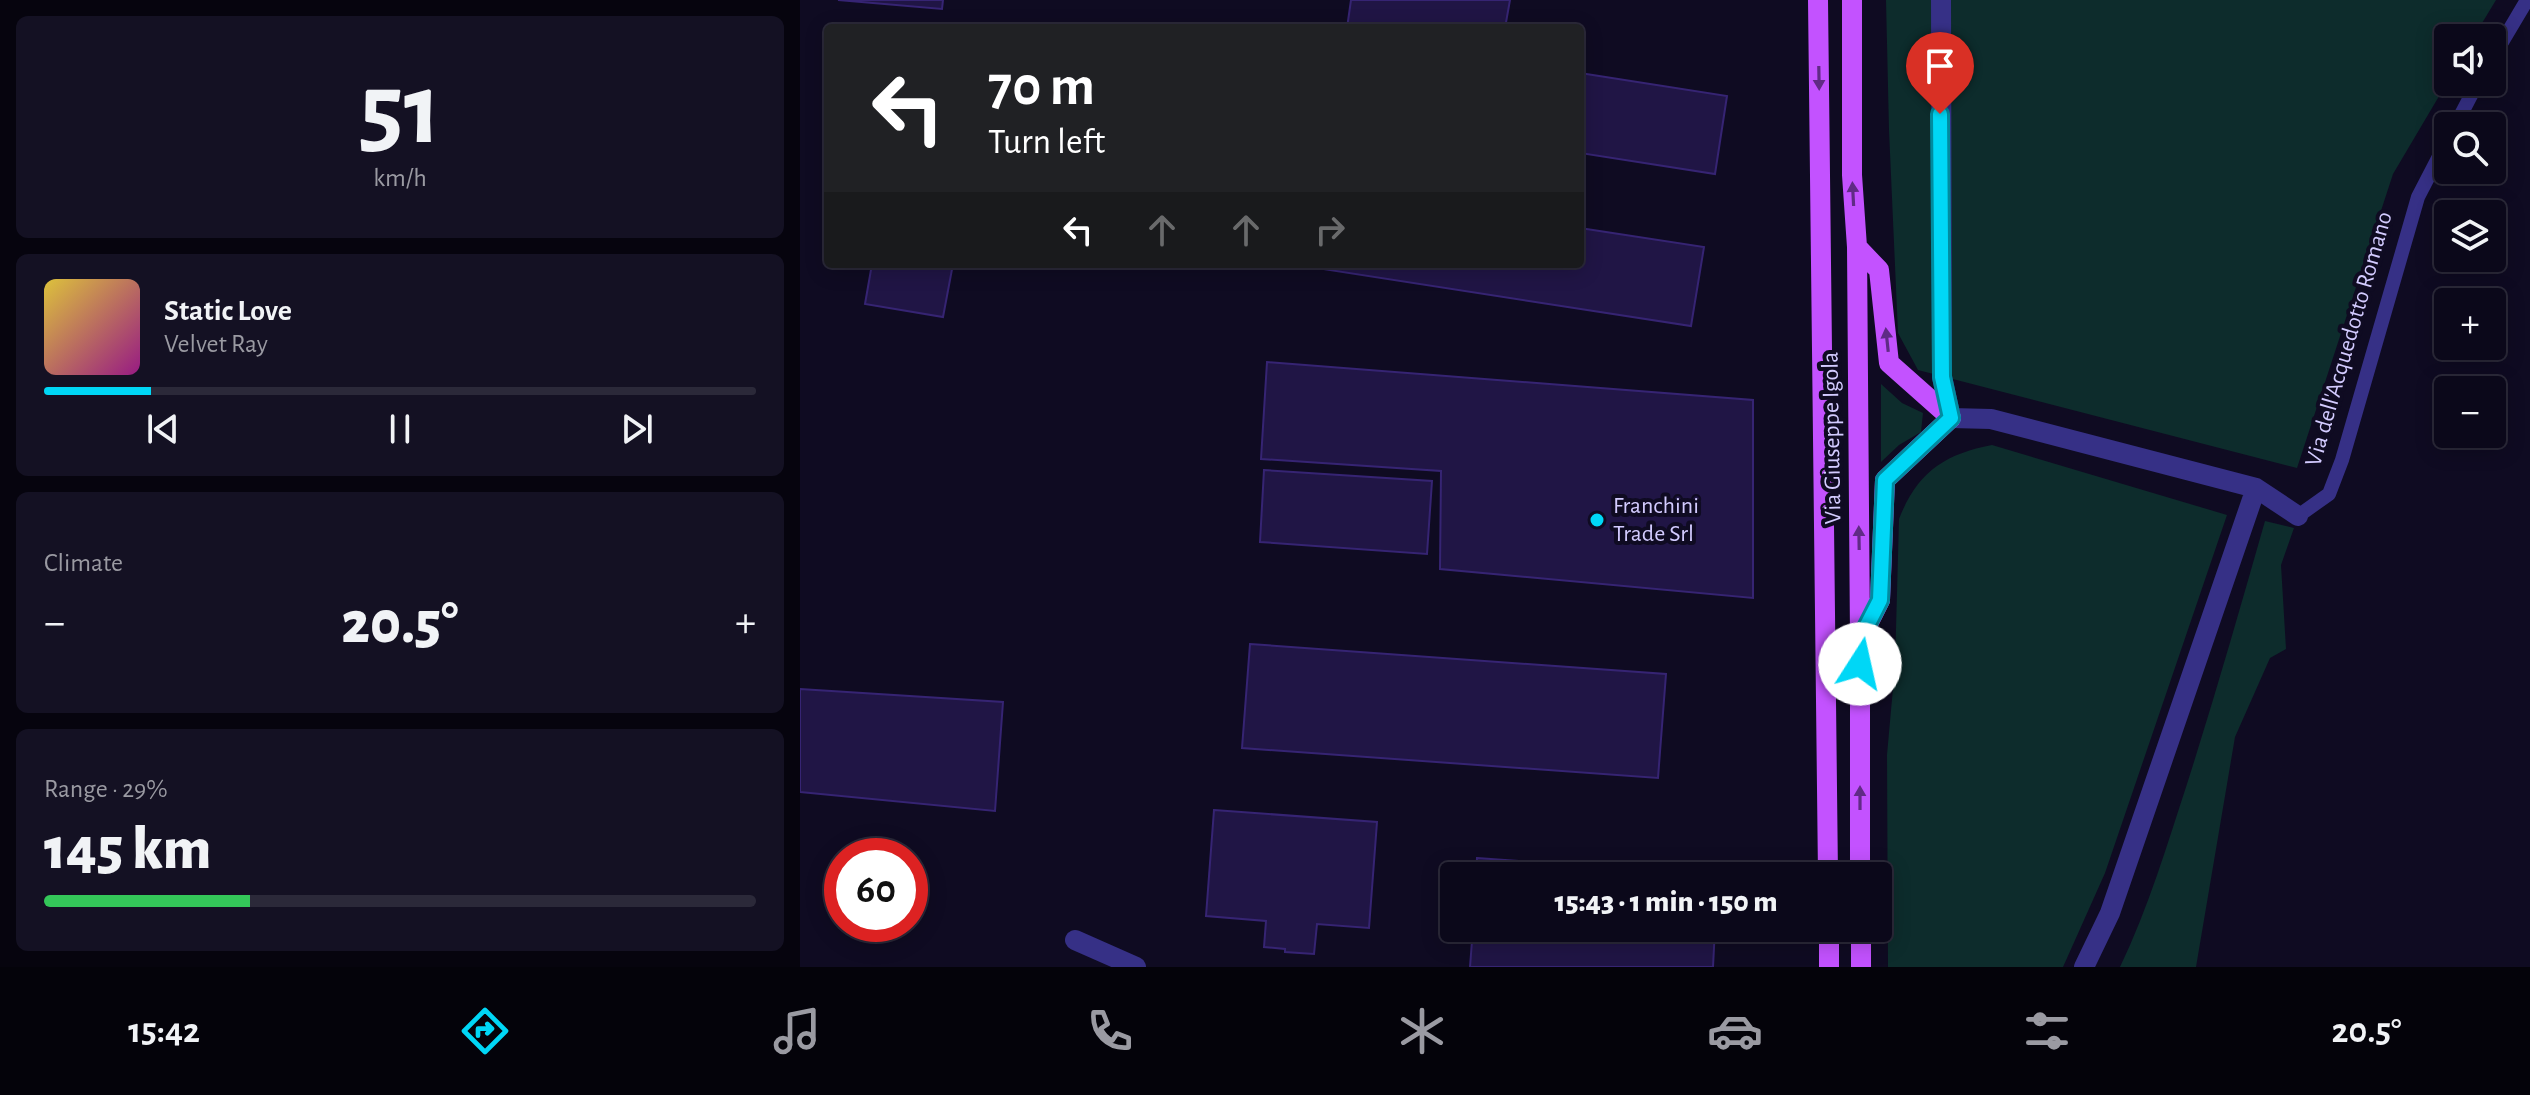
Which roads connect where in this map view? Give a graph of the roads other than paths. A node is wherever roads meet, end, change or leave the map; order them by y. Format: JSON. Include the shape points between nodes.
{"nodes":[{"id":1,"x":1818,"y":0,"type":"edge"},
{"id":2,"x":1852,"y":0,"type":"edge"},
{"id":3,"x":1941,"y":0,"type":"edge"},
{"id":4,"x":2527,"y":0,"type":"edge"},
{"id":5,"x":2506,"y":35,"type":"edge"},
{"id":6,"x":2434,"y":166,"type":"edge"},
{"id":7,"x":1857,"y":247,"type":"junction"},
{"id":8,"x":1951,"y":418,"type":"junction"},
{"id":9,"x":2256,"y":488,"type":"junction"},
{"id":10,"x":2298,"y":516,"type":"joint"},
{"id":11,"x":1860,"y":639,"type":"junction"},
{"id":12,"x":1828,"y":862,"type":"edge"},
{"id":13,"x":1860,"y":862,"type":"edge"},
{"id":14,"x":1075,"y":940,"type":"dead end"},
{"id":15,"x":1829,"y":942,"type":"edge"},
{"id":16,"x":1861,"y":942,"type":"edge"},
{"id":17,"x":1136,"y":967,"type":"edge"},
{"id":18,"x":1829,"y":967,"type":"edge"},
{"id":19,"x":1861,"y":967,"type":"edge"},
{"id":20,"x":2084,"y":967,"type":"edge"}],
"edges":[{"from":1,"to":12,"type":"main road","name":"Via Giuseppe Igola","one_way":true},
{"from":7,"to":2,"type":"main road","name":"Via Giuseppe Igola","one_way":true},
{"from":3,"to":8,"type":"street","via":[[1942,377]]},
{"from":4,"to":5,"type":"lane"},
{"from":6,"to":10,"type":"lane","name":"Via dell'Acquedotto Romano","via":[[2418,197],[2329,494]]},
{"from":8,"to":7,"type":"main road","one_way":true,"via":[[1889,363],[1879,270]]},
{"from":11,"to":7,"type":"main road","name":"Via Giuseppe Igola","one_way":true},
{"from":8,"to":9,"type":"street","name":"Via dell'Acquedotto Romano","via":[[1991,419]]},
{"from":8,"to":11,"type":"main road","via":[[1885,480],[1880,600]]},
{"from":9,"to":10,"type":"street","name":"Via dell'Acquedotto Romano"},
{"from":9,"to":20,"type":"street","via":[[2110,913]]},
{"from":13,"to":11,"type":"main road","name":"Via Giuseppe Igola","one_way":true},
{"from":14,"to":17,"type":"street"},
{"from":15,"to":18,"type":"main road"},
{"from":16,"to":19,"type":"main road"}]}
